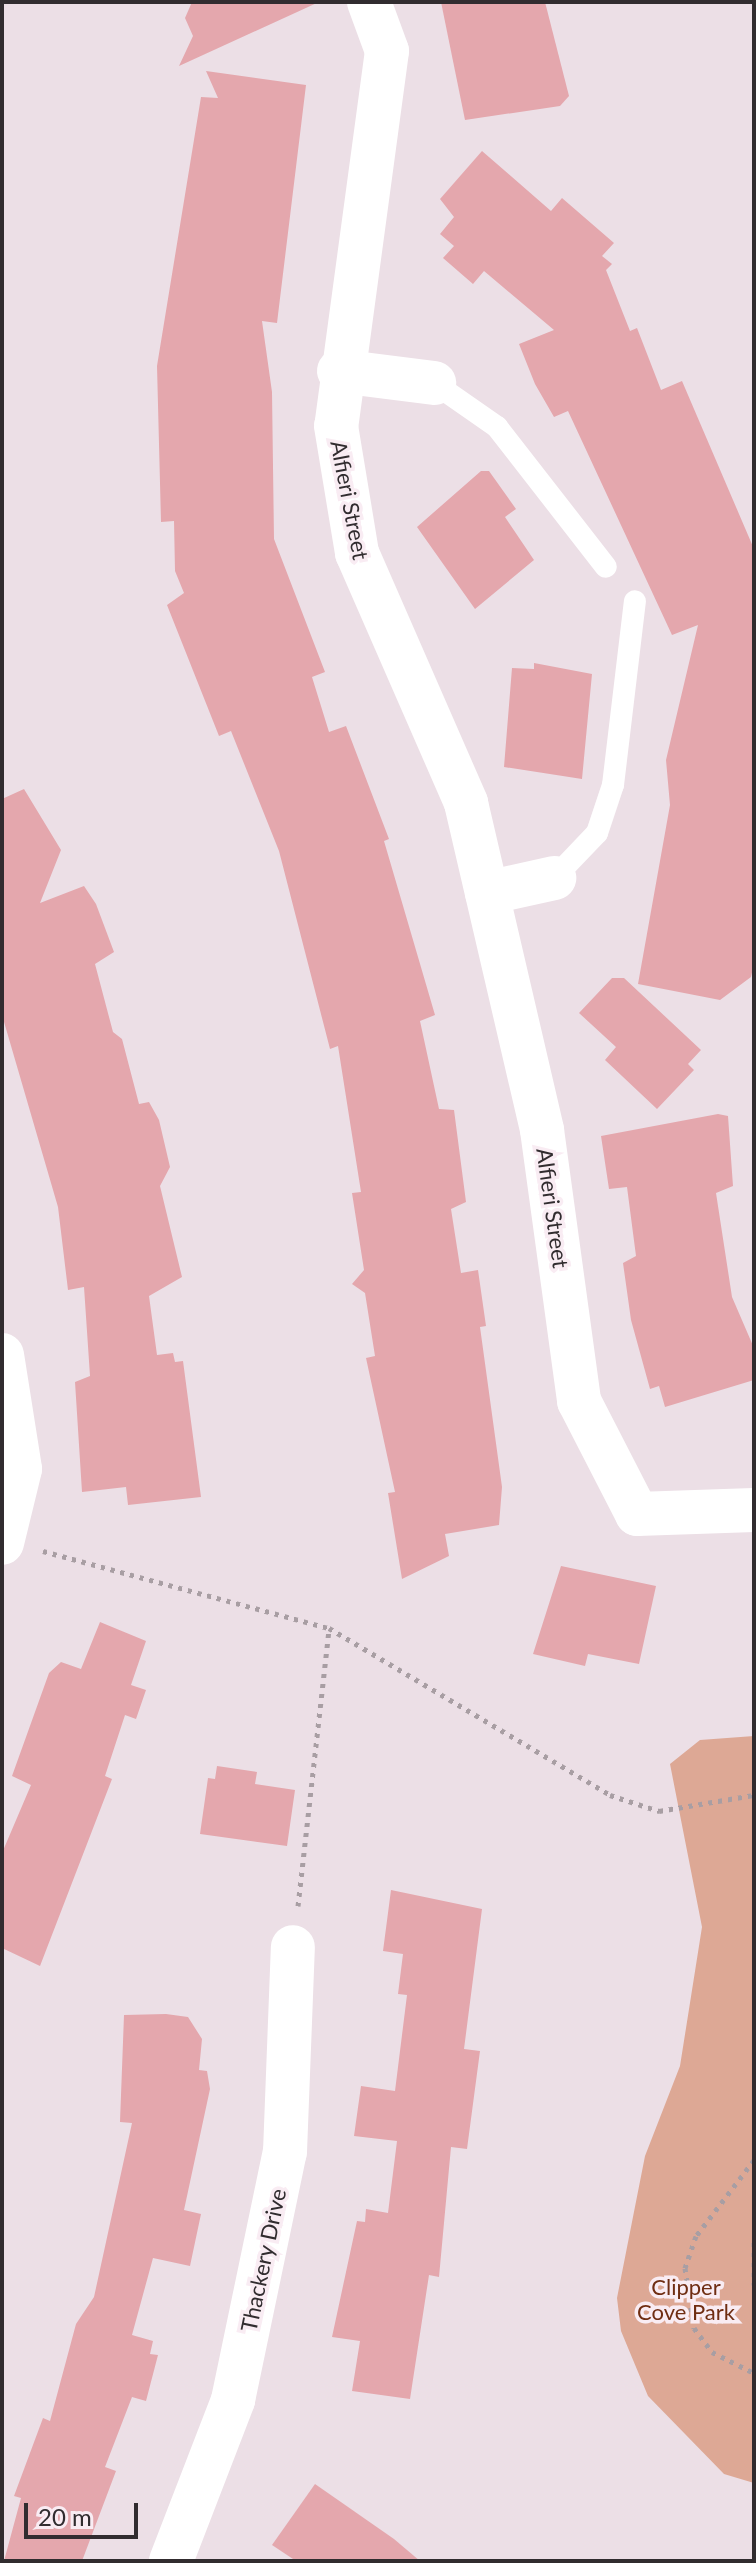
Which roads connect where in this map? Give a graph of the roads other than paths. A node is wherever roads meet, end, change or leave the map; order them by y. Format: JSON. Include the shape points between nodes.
{"nodes":[{"id":1,"x":369,"y":2,"type":"edge"},
{"id":2,"x":339,"y":371,"type":"junction"},
{"id":3,"x":434,"y":383,"type":"joint"},
{"id":4,"x":606,"y":567,"type":"dead end"},
{"id":5,"x":635,"y":601,"type":"dead end"},
{"id":6,"x":554,"y":878,"type":"joint"},
{"id":7,"x":487,"y":893,"type":"junction"},
{"id":8,"x":2,"y":1355,"type":"edge"},
{"id":9,"x":11,"y":1468,"type":"edge"},
{"id":10,"x":754,"y":1510,"type":"edge"},
{"id":11,"x":2,"y":1542,"type":"edge"},
{"id":12,"x":293,"y":1947,"type":"road end"},
{"id":13,"x":171,"y":2561,"type":"edge"}],
"edges":[{"from":1,"to":2,"type":"street","name":"Alfieri Street","via":[[387,51]]},
{"from":2,"to":3,"type":"street"},
{"from":2,"to":7,"type":"street","name":"Alfieri Street","via":[[336,426],[357,553],[466,803]]},
{"from":3,"to":4,"type":"lane","via":[[497,427]]},
{"from":5,"to":6,"type":"lane","via":[[613,785],[597,833]]},
{"from":6,"to":7,"type":"street"},
{"from":7,"to":10,"type":"street","name":"Alfieri Street","via":[[542,1130],[579,1401],[637,1514]]},
{"from":8,"to":9,"type":"street"},
{"from":9,"to":11,"type":"street"},
{"from":12,"to":13,"type":"street","name":"Thackery Drive","via":[[285,2152],[233,2400]]}]}
